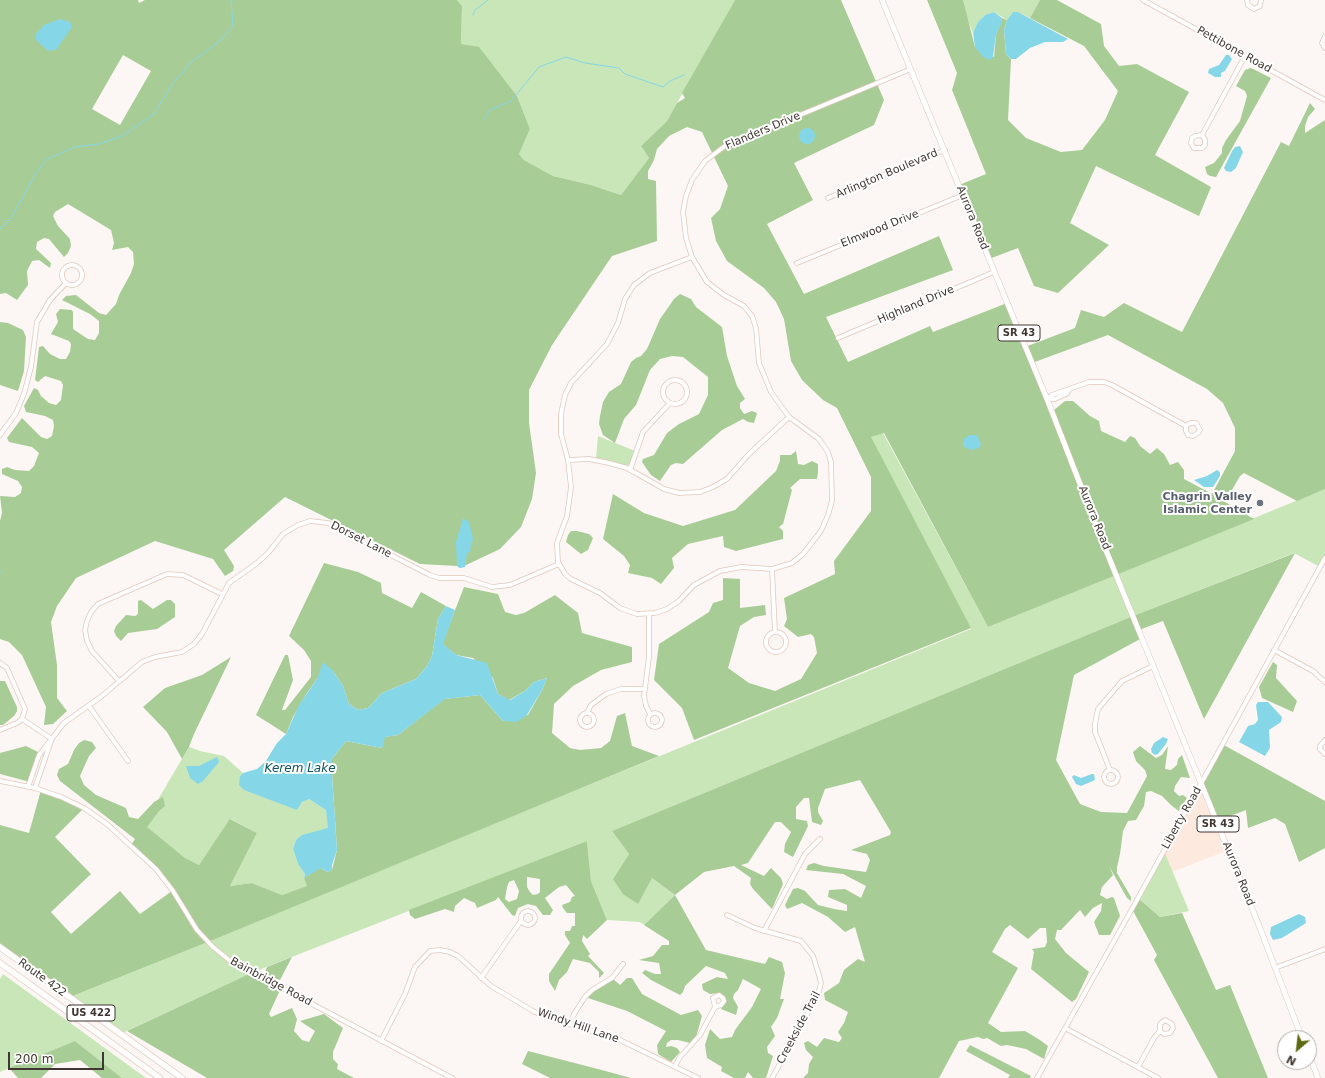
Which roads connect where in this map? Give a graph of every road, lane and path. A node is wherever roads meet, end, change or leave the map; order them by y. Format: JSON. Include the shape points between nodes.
{"nodes":[{"id":1,"x":882,"y":0,"type":"edge"},
{"id":2,"x":1143,"y":0,"type":"edge"},
{"id":3,"x":1247,"y":0,"type":"edge"},
{"id":4,"x":1261,"y":0,"type":"edge"},
{"id":5,"x":1325,"y":36,"type":"edge"},
{"id":6,"x":1325,"y":48,"type":"edge"},
{"id":7,"x":1245,"y":56,"type":"junction"},
{"id":8,"x":911,"y":69,"type":"junction"},
{"id":9,"x":1325,"y":100,"type":"edge"},
{"id":10,"x":1202,"y":135,"type":"dead end"},
{"id":11,"x":945,"y":150,"type":"junction"},
{"id":12,"x":963,"y":195,"type":"junction"},
{"id":13,"x":828,"y":198,"type":"dead end"},
{"id":14,"x":692,"y":257,"type":"junction"},
{"id":15,"x":797,"y":263,"type":"dead end"},
{"id":16,"x":994,"y":272,"type":"junction"},
{"id":17,"x":66,"y":283,"type":"junction"},
{"id":18,"x":838,"y":338,"type":"dead end"},
{"id":19,"x":1047,"y":399,"type":"junction"},
{"id":20,"x":670,"y":403,"type":"junction"},
{"id":21,"x":789,"y":416,"type":"junction"},
{"id":22,"x":1186,"y":426,"type":"dead end"},
{"id":23,"x":0,"y":435,"type":"edge"},
{"id":24,"x":568,"y":460,"type":"junction"},
{"id":25,"x":630,"y":470,"type":"junction"},
{"id":26,"x":1325,"y":558,"type":"edge"},
{"id":27,"x":559,"y":564,"type":"junction"},
{"id":28,"x":772,"y":569,"type":"junction"},
{"id":29,"x":222,"y":594,"type":"junction"},
{"id":30,"x":649,"y":614,"type":"junction"},
{"id":31,"x":775,"y":632,"type":"junction"},
{"id":32,"x":1274,"y":650,"type":"junction"},
{"id":33,"x":0,"y":663,"type":"edge"},
{"id":34,"x":1153,"y":666,"type":"junction"},
{"id":35,"x":119,"y":681,"type":"junction"},
{"id":36,"x":1325,"y":682,"type":"edge"},
{"id":37,"x":645,"y":689,"type":"junction"},
{"id":38,"x":89,"y":706,"type":"junction"},
{"id":39,"x":587,"y":713,"type":"dead end"},
{"id":40,"x":650,"y":714,"type":"dead end"},
{"id":41,"x":22,"y":719,"type":"junction"},
{"id":42,"x":0,"y":730,"type":"edge"},
{"id":43,"x":52,"y":739,"type":"junction"},
{"id":44,"x":1325,"y":740,"type":"edge"},
{"id":45,"x":1325,"y":754,"type":"edge"},
{"id":46,"x":128,"y":760,"type":"dead end"},
{"id":47,"x":36,"y":763,"type":"junction"},
{"id":48,"x":42,"y":766,"type":"junction"},
{"id":49,"x":1110,"y":770,"type":"dead end"},
{"id":50,"x":0,"y":781,"type":"edge"},
{"id":51,"x":1201,"y":782,"type":"junction"},
{"id":52,"x":28,"y":787,"type":"junction"},
{"id":53,"x":35,"y":788,"type":"junction"},
{"id":54,"x":820,"y":839,"type":"dead end"},
{"id":55,"x":727,"y":915,"type":"dead end"},
{"id":56,"x":521,"y":921,"type":"dead end"},
{"id":57,"x":764,"y":931,"type":"junction"},
{"id":58,"x":0,"y":947,"type":"edge"},
{"id":59,"x":1325,"y":949,"type":"edge"},
{"id":60,"x":0,"y":963,"type":"edge"},
{"id":61,"x":623,"y":964,"type":"dead end"},
{"id":62,"x":1275,"y":968,"type":"junction"},
{"id":63,"x":481,"y":978,"type":"junction"},
{"id":64,"x":715,"y":1007,"type":"dead end"},
{"id":65,"x":571,"y":1024,"type":"junction"},
{"id":66,"x":1065,"y":1028,"type":"junction"},
{"id":67,"x":1299,"y":1030,"type":"edge"},
{"id":68,"x":1160,"y":1031,"type":"dead end"},
{"id":69,"x":382,"y":1041,"type":"junction"},
{"id":70,"x":675,"y":1066,"type":"junction"},
{"id":71,"x":1138,"y":1067,"type":"junction"},
{"id":72,"x":160,"y":1078,"type":"edge"},
{"id":73,"x":182,"y":1078,"type":"edge"},
{"id":74,"x":452,"y":1078,"type":"edge"},
{"id":75,"x":698,"y":1078,"type":"edge"},
{"id":76,"x":772,"y":1078,"type":"edge"},
{"id":77,"x":1037,"y":1078,"type":"edge"},
{"id":78,"x":1158,"y":1078,"type":"edge"}],
"edges":[{"from":1,"to":8,"type":"main road","name":"Aurora Road","number":"SR 43"},
{"from":2,"to":7,"type":"street","name":"Pettibone Road"},
{"from":3,"to":4,"type":"street","via":[[1248,5],[1254,9],[1260,6]]},
{"from":5,"to":6,"type":"street","via":[[1322,43]]},
{"from":7,"to":9,"type":"street","name":"Pettibone Road"},
{"from":7,"to":10,"type":"street"},
{"from":8,"to":11,"type":"main road","name":"Aurora Road","number":"SR 43"},
{"from":8,"to":14,"type":"street","name":"Flanders Drive","via":[[725,146],[710,157],[695,175],[684,201],[684,223]]},
{"from":11,"to":12,"type":"main road","name":"Aurora Road","number":"SR 43"},
{"from":11,"to":13,"type":"street","name":"Arlington Boulevard"},
{"from":12,"to":15,"type":"street","name":"Elmwood Drive"},
{"from":12,"to":16,"type":"main road","name":"Aurora Road","number":"SR 43"},
{"from":14,"to":21,"type":"street","name":"Flanders Drive","via":[[707,282],[744,306],[752,316],[764,379],[775,399]]},
{"from":14,"to":24,"type":"street","via":[[650,273],[634,285],[625,299],[618,323],[606,344],[571,383],[563,402],[560,426]]},
{"from":16,"to":18,"type":"street","name":"Highland Drive"},
{"from":16,"to":19,"type":"main road","name":"Aurora Road","number":"SR 43"},
{"from":17,"to":17,"type":"street","via":[[75,285],[81,281],[83,275],[78,266],[72,264],[63,270],[62,276]]},
{"from":17,"to":23,"type":"street","via":[[50,300],[37,322],[31,367],[24,394],[16,413]]},
{"from":19,"to":22,"type":"street","via":[[1064,390],[1096,381],[1112,384]]},
{"from":19,"to":34,"type":"main road","name":"Aurora Road","number":"SR 43"},
{"from":20,"to":20,"type":"street","via":[[681,403],[686,398],[687,391],[680,382],[670,382],[665,387],[665,398]]},
{"from":20,"to":25,"type":"street","via":[[643,432]]},
{"from":21,"to":25,"type":"street","via":[[749,454],[730,477],[708,490],[686,493],[671,491]]},
{"from":21,"to":28,"type":"street","name":"Flanders Drive","via":[[827,448],[831,462],[832,501],[824,525],[803,554],[792,563]]},
{"from":24,"to":25,"type":"street","via":[[595,460]]},
{"from":24,"to":27,"type":"street","via":[[571,493],[567,516],[557,543]]},
{"from":26,"to":32,"type":"street","name":"Liberty Road"},
{"from":27,"to":29,"type":"street","name":"Dorset Lane","via":[[504,586],[487,586],[458,577],[434,577],[332,525],[310,522],[288,530],[257,564],[233,579]]},
{"from":27,"to":30,"type":"street","name":"Flanders Drive","via":[[571,579],[595,590],[620,608],[632,613]]},
{"from":28,"to":30,"type":"street","name":"Flanders Drive","via":[[741,568],[716,573],[694,585],[671,607]]},
{"from":28,"to":31,"type":"street"},
{"from":29,"to":35,"type":"street","name":"Dorset Lane","via":[[202,634],[194,644],[182,652],[148,659]]},
{"from":29,"to":35,"type":"street","via":[[183,575],[167,574],[98,604],[87,621],[87,641],[92,651]]},
{"from":30,"to":37,"type":"street","via":[[649,657]]},
{"from":31,"to":31,"type":"street","via":[[770,634],[766,643],[768,649],[777,652],[783,649],[786,643],[782,634]]},
{"from":32,"to":36,"type":"street","via":[[1313,671]]},
{"from":32,"to":51,"type":"street","name":"Liberty Road"},
{"from":33,"to":41,"type":"street","via":[[7,668],[25,709]]},
{"from":34,"to":49,"type":"street","via":[[1122,681],[1098,709],[1095,732]]},
{"from":34,"to":51,"type":"main road","name":"Aurora Road","number":"SR 43"},
{"from":35,"to":38,"type":"street","name":"Dorset Lane"},
{"from":37,"to":39,"type":"street","via":[[621,689],[606,694],[591,705]]},
{"from":37,"to":40,"type":"street","via":[[645,703]]},
{"from":38,"to":43,"type":"street","name":"Dorset Lane","via":[[64,723]]},
{"from":38,"to":46,"type":"street"},
{"from":41,"to":42,"type":"street"},
{"from":41,"to":43,"type":"street"},
{"from":43,"to":47,"type":"street","name":"Dorset Lane"},
{"from":43,"to":48,"type":"street","name":"Dorset Lane"},
{"from":44,"to":45,"type":"street","via":[[1320,749]]},
{"from":47,"to":48,"type":"street"},
{"from":47,"to":52,"type":"street","name":"Dorset Lane"},
{"from":48,"to":53,"type":"street","name":"Dorset Lane"},
{"from":50,"to":52,"type":"street","name":"Bainbridge Road"},
{"from":51,"to":62,"type":"main road","name":"Aurora Road","number":"SR 43"},
{"from":51,"to":66,"type":"street","name":"Liberty Road"},
{"from":52,"to":53,"type":"street","name":"Bainbridge Road"},
{"from":53,"to":69,"type":"street","name":"Bainbridge Road","via":[[84,808],[119,834],[156,869],[197,930],[229,960]]},
{"from":54,"to":57,"type":"street","via":[[805,854]]},
{"from":55,"to":57,"type":"street","name":"Creekside Trail"},
{"from":56,"to":63,"type":"street"},
{"from":57,"to":76,"type":"street","name":"Creekside Trail","via":[[792,938],[805,945],[813,956],[821,983],[818,995]]},
{"from":58,"to":73,"type":"highway","name":"Route 422","number":"US 422"},
{"from":59,"to":62,"type":"street"},
{"from":60,"to":72,"type":"highway","name":"Route 422","number":"US 422"},
{"from":61,"to":65,"type":"street","via":[[612,978],[585,997]]},
{"from":62,"to":67,"type":"main road","name":"Aurora Road","number":"SR 43"},
{"from":63,"to":65,"type":"street","name":"Windy Hill Lane","via":[[532,1011]]},
{"from":63,"to":69,"type":"street","name":"Windy Hill Lane","via":[[458,956],[440,950],[430,952],[414,967],[405,994]]},
{"from":64,"to":70,"type":"street","via":[[700,1035]]},
{"from":65,"to":70,"type":"street","name":"Windy Hill Lane","via":[[622,1041]]},
{"from":66,"to":71,"type":"street"},
{"from":66,"to":77,"type":"street","name":"Liberty Road"},
{"from":68,"to":71,"type":"street"},
{"from":69,"to":74,"type":"street","name":"Bainbridge Road"},
{"from":70,"to":75,"type":"street","name":"Windy Hill Lane"},
{"from":71,"to":78,"type":"street"}]}
